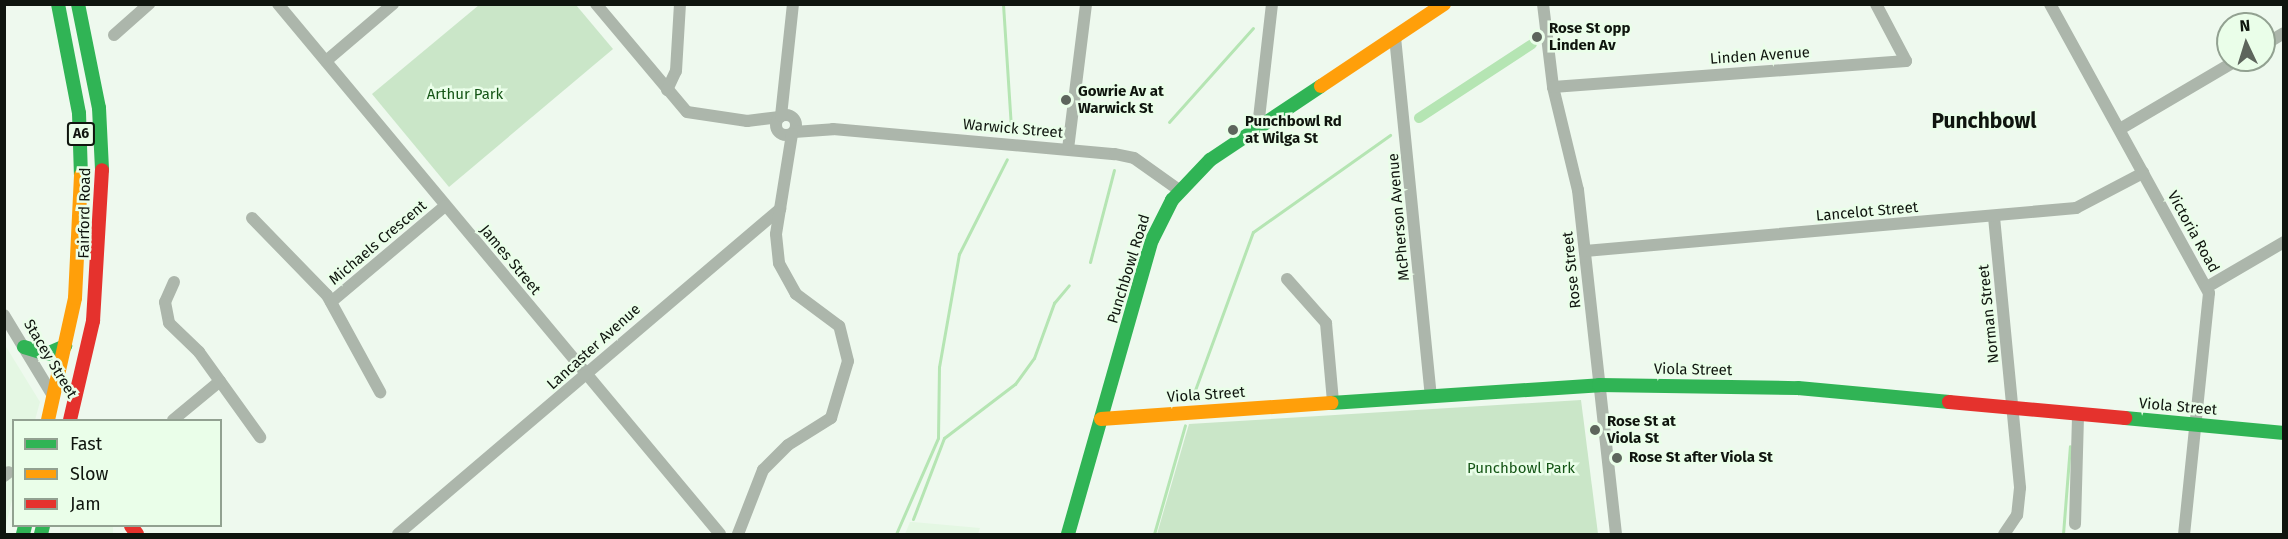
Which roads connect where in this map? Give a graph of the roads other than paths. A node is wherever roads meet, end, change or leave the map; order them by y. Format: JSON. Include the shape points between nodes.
{"nodes":[{"id":1,"x":58,"y":4,"type":"edge"},
{"id":2,"x":78,"y":4,"type":"edge"},
{"id":3,"x":148,"y":4,"type":"edge"},
{"id":4,"x":278,"y":4,"type":"edge"},
{"id":5,"x":393,"y":4,"type":"edge"},
{"id":6,"x":596,"y":4,"type":"edge"},
{"id":7,"x":680,"y":4,"type":"edge"},
{"id":8,"x":793,"y":4,"type":"edge"},
{"id":9,"x":1086,"y":4,"type":"edge"},
{"id":10,"x":1272,"y":4,"type":"edge"},
{"id":11,"x":1444,"y":4,"type":"edge"},
{"id":12,"x":1542,"y":4,"type":"edge"},
{"id":13,"x":1876,"y":4,"type":"edge"},
{"id":14,"x":2049,"y":4,"type":"edge"},
{"id":15,"x":114,"y":35,"type":"dead end"},
{"id":16,"x":1395,"y":37,"type":"junction"},
{"id":17,"x":326,"y":61,"type":"junction"},
{"id":18,"x":2217,"y":72,"type":"edge"},
{"id":19,"x":1553,"y":87,"type":"junction"},
{"id":20,"x":667,"y":90,"type":"junction"},
{"id":21,"x":787,"y":118,"type":"junction"},
{"id":22,"x":747,"y":122,"type":"junction"},
{"id":23,"x":1258,"y":127,"type":"junction"},
{"id":24,"x":833,"y":129,"type":"junction"},
{"id":25,"x":2120,"y":129,"type":"junction"},
{"id":26,"x":785,"y":132,"type":"junction"},
{"id":27,"x":1068,"y":149,"type":"junction"},
{"id":28,"x":2143,"y":173,"type":"junction"},
{"id":29,"x":1179,"y":190,"type":"junction"},
{"id":30,"x":445,"y":206,"type":"junction"},
{"id":31,"x":780,"y":209,"type":"junction"},
{"id":32,"x":1994,"y":217,"type":"junction"},
{"id":33,"x":252,"y":218,"type":"dead end"},
{"id":34,"x":2283,"y":242,"type":"edge"},
{"id":35,"x":1585,"y":251,"type":"junction"},
{"id":36,"x":1287,"y":279,"type":"dead end"},
{"id":37,"x":174,"y":282,"type":"dead end"},
{"id":38,"x":2207,"y":287,"type":"junction"},
{"id":39,"x":331,"y":302,"type":"junction"},
{"id":40,"x":4,"y":315,"type":"edge"},
{"id":41,"x":65,"y":346,"type":"junction"},
{"id":42,"x":24,"y":347,"type":"junction"},
{"id":43,"x":586,"y":374,"type":"junction"},
{"id":44,"x":220,"y":381,"type":"junction"},
{"id":45,"x":1599,"y":385,"type":"junction"},
{"id":46,"x":380,"y":392,"type":"dead end"},
{"id":47,"x":1431,"y":395,"type":"junction"},
{"id":48,"x":54,"y":396,"type":"junction"},
{"id":49,"x":1334,"y":402,"type":"junction"},
{"id":50,"x":2014,"y":408,"type":"junction"},
{"id":51,"x":2078,"y":414,"type":"junction"},
{"id":52,"x":48,"y":419,"type":"edge"},
{"id":53,"x":68,"y":419,"type":"edge"},
{"id":54,"x":69,"y":419,"type":"edge"},
{"id":55,"x":175,"y":419,"type":"edge"},
{"id":56,"x":1101,"y":419,"type":"junction"},
{"id":57,"x":2192,"y":424,"type":"junction"},
{"id":58,"x":2283,"y":433,"type":"edge"},
{"id":59,"x":260,"y":437,"type":"dead end"},
{"id":60,"x":2075,"y":524,"type":"dead end"},
{"id":61,"x":398,"y":534,"type":"edge"},
{"id":62,"x":720,"y":534,"type":"edge"},
{"id":63,"x":738,"y":534,"type":"edge"},
{"id":64,"x":1068,"y":534,"type":"edge"},
{"id":65,"x":1616,"y":534,"type":"edge"},
{"id":66,"x":2004,"y":534,"type":"edge"},
{"id":67,"x":2184,"y":534,"type":"edge"}],
"edges":[{"from":1,"to":41,"type":"main road","name":"Fairford Road","number":"A6","via":[[79,113],[83,185],[81,244]]},
{"from":2,"to":54,"type":"main road","name":"Fairford Road","number":"A6","via":[[99,108],[104,208],[93,321]]},
{"from":3,"to":15,"type":"street"},
{"from":4,"to":17,"type":"street","name":"James Street"},
{"from":5,"to":17,"type":"street"},
{"from":6,"to":20,"type":"street"},
{"from":7,"to":20,"type":"street","via":[[676,71]]},
{"from":8,"to":21,"type":"street"},
{"from":9,"to":27,"type":"street"},
{"from":10,"to":23,"type":"street"},
{"from":11,"to":16,"type":"main road","name":"Punchbowl Road"},
{"from":12,"to":19,"type":"street","name":"Rose Street"},
{"from":13,"to":19,"type":"street","name":"Linden Avenue","via":[[1906,61]]},
{"from":14,"to":25,"type":"street","name":"Victoria Road"},
{"from":16,"to":23,"type":"main road","name":"Punchbowl Road"},
{"from":16,"to":47,"type":"street","name":"McPherson Avenue"},
{"from":17,"to":30,"type":"street","name":"James Street"},
{"from":18,"to":25,"type":"street"},
{"from":19,"to":35,"type":"street","name":"Rose Street","via":[[1574,166]]},
{"from":20,"to":22,"type":"street","name":"Warwick Street","via":[[687,112]]},
{"from":21,"to":22,"type":"street","name":"Warwick Street"},
{"from":21,"to":24,"type":"street","name":"Warwick Street"},
{"from":21,"to":26,"type":"street"},
{"from":21,"to":26,"type":"street"},
{"from":22,"to":26,"type":"street","name":"Warwick Street"},
{"from":23,"to":29,"type":"main road","name":"Punchbowl Road"},
{"from":24,"to":26,"type":"street","name":"Warwick Street"},
{"from":24,"to":27,"type":"street","name":"Warwick Street"},
{"from":25,"to":28,"type":"street","name":"Victoria Road"},
{"from":26,"to":31,"type":"street"},
{"from":27,"to":29,"type":"street","name":"Warwick Street","via":[[1128,156]]},
{"from":28,"to":32,"type":"street","name":"Lancelot Street","via":[[2076,208]]},
{"from":28,"to":38,"type":"street","name":"Victoria Road"},
{"from":29,"to":56,"type":"main road","name":"Punchbowl Road","via":[[1152,240]]},
{"from":30,"to":39,"type":"street","name":"Michaels Crescent"},
{"from":30,"to":43,"type":"street","name":"James Street"},
{"from":31,"to":43,"type":"street","name":"Lancaster Avenue"},
{"from":31,"to":63,"type":"street","via":[[776,234],[781,272],[796,294],[839,326],[848,361],[831,418],[788,445],[763,470]]},
{"from":32,"to":35,"type":"street","name":"Lancelot Street"},
{"from":32,"to":50,"type":"street","name":"Norman Street"},
{"from":33,"to":39,"type":"street","name":"Michaels Crescent"},
{"from":34,"to":38,"type":"street"},
{"from":35,"to":45,"type":"street","name":"Rose Street"},
{"from":36,"to":49,"type":"street","via":[[1326,323]]},
{"from":37,"to":44,"type":"street","via":[[165,302],[169,323]]},
{"from":38,"to":57,"type":"street","name":"Victoria Road","via":[[2210,309]]},
{"from":39,"to":46,"type":"street","name":"Michaels Crescent"},
{"from":40,"to":42,"type":"street","name":"Stacey Street"},
{"from":41,"to":42,"type":"main road","via":[[47,354]]},
{"from":41,"to":48,"type":"main road","name":"Fairford Road","number":"A6"},
{"from":42,"to":48,"type":"street","name":"Stacey Street"},
{"from":43,"to":61,"type":"street","name":"Lancaster Avenue"},
{"from":43,"to":62,"type":"street","name":"James Street"},
{"from":44,"to":55,"type":"street"},
{"from":44,"to":59,"type":"street"},
{"from":45,"to":47,"type":"main road","name":"Viola Street"},
{"from":45,"to":50,"type":"main road","name":"Viola Street","via":[[1798,388]]},
{"from":45,"to":65,"type":"street","name":"Rose Street"},
{"from":47,"to":49,"type":"main road","name":"Viola Street"},
{"from":48,"to":52,"type":"main road","name":"Fairford Road","number":"A6"},
{"from":48,"to":53,"type":"main road","name":"Stacey Street"},
{"from":49,"to":56,"type":"main road","name":"Viola Street"},
{"from":50,"to":51,"type":"main road","name":"Viola Street"},
{"from":50,"to":66,"type":"street","name":"Norman Street","via":[[2020,498]]},
{"from":51,"to":57,"type":"main road","name":"Viola Street"},
{"from":51,"to":60,"type":"street"},
{"from":56,"to":64,"type":"main road","name":"Punchbowl Road"},
{"from":57,"to":58,"type":"main road","name":"Viola Street"},
{"from":57,"to":67,"type":"street","name":"Victoria Road"}]}
